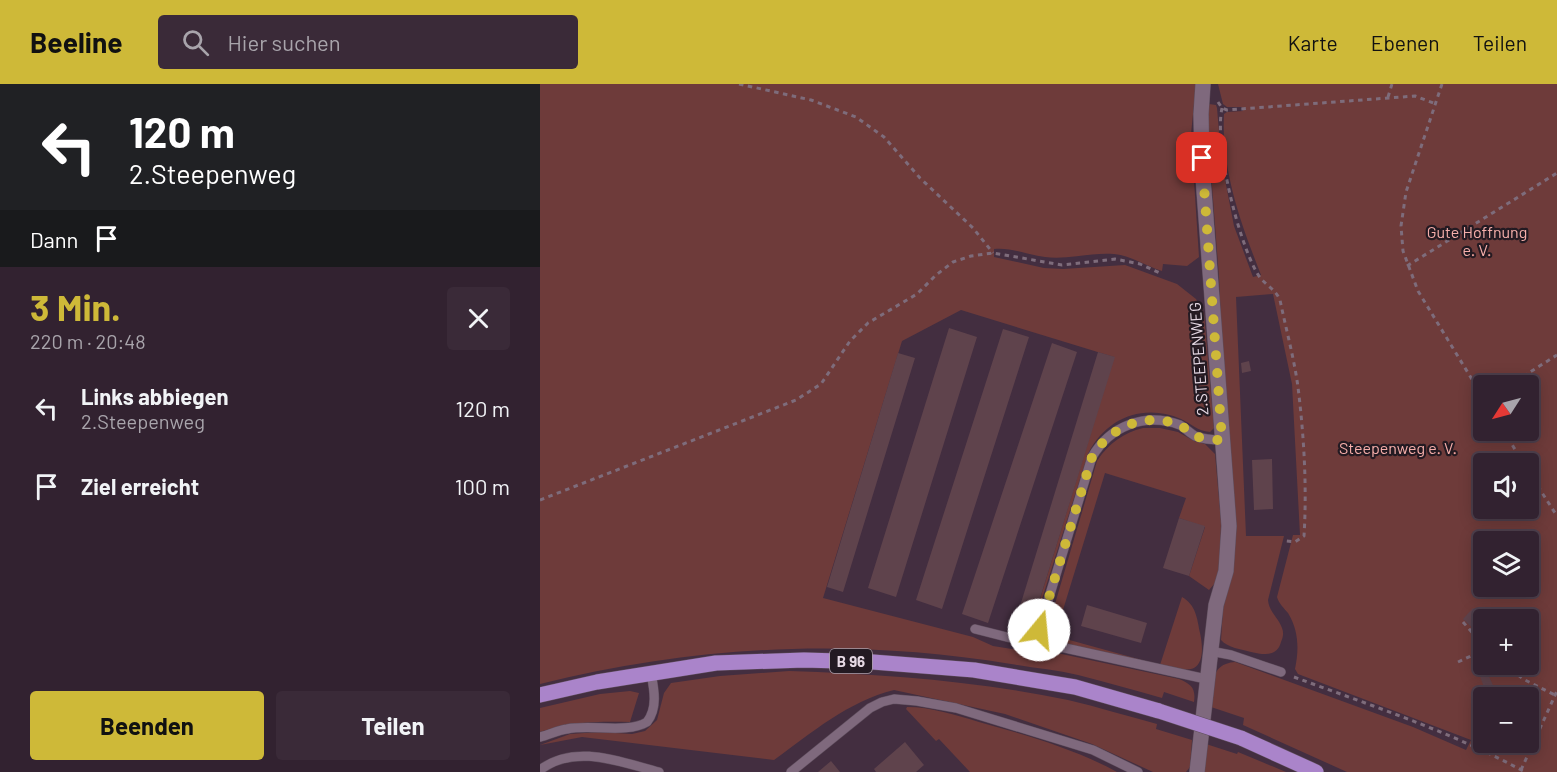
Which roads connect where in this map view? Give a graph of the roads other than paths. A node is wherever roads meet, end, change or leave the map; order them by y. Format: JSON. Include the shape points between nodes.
{"nodes":[{"id":1,"x":1203,"y":91,"type":"edge"},
{"id":2,"x":1222,"y":440,"type":"junction"},
{"id":3,"x":975,"y":629,"type":"dead end"},
{"id":4,"x":1039,"y":644,"type":"junction"},
{"id":5,"x":1210,"y":651,"type":"junction"},
{"id":6,"x":1281,"y":672,"type":"road end"},
{"id":7,"x":651,"y":673,"type":"junction"},
{"id":8,"x":1206,"y":679,"type":"junction"},
{"id":9,"x":540,"y":695,"type":"edge"},
{"id":10,"x":540,"y":737,"type":"edge"},
{"id":11,"x":540,"y":770,"type":"edge"},
{"id":12,"x":659,"y":772,"type":"edge"},
{"id":13,"x":791,"y":772,"type":"edge"},
{"id":14,"x":1138,"y":772,"type":"edge"},
{"id":15,"x":1197,"y":772,"type":"edge"},
{"id":16,"x":1316,"y":772,"type":"edge"}],
"edges":[{"from":1,"to":2,"type":"street","name":"2.STEEPENWEG","via":[[1202,164]]},
{"from":2,"to":4,"type":"lane","via":[[1196,436],[1181,426],[1162,421],[1143,420],[1127,425],[1098,447],[1039,630]]},
{"from":2,"to":5,"type":"street","name":"2.STEEPENWEG","via":[[1229,526],[1226,570],[1216,605]]},
{"from":3,"to":4,"type":"lane"},
{"from":4,"to":8,"type":"lane"},
{"from":5,"to":6,"type":"lane"},
{"from":5,"to":8,"type":"street","name":"2.STEEPENWEG"},
{"from":7,"to":9,"type":"main road","number":"B 96"},
{"from":7,"to":10,"type":"lane","via":[[654,711],[641,726],[567,729]]},
{"from":7,"to":16,"type":"main road","number":"B 96","bridge":true,"via":[[716,663],[804,660],[974,670],[1075,687],[1160,711],[1241,738]]},
{"from":8,"to":15,"type":"street","name":"2.STEEPENWEG"},
{"from":11,"to":12,"type":"lane","via":[[567,756],[593,756]]},
{"from":13,"to":14,"type":"lane","via":[[870,708],[894,699],[956,708],[1004,721],[1093,750]]}]}
